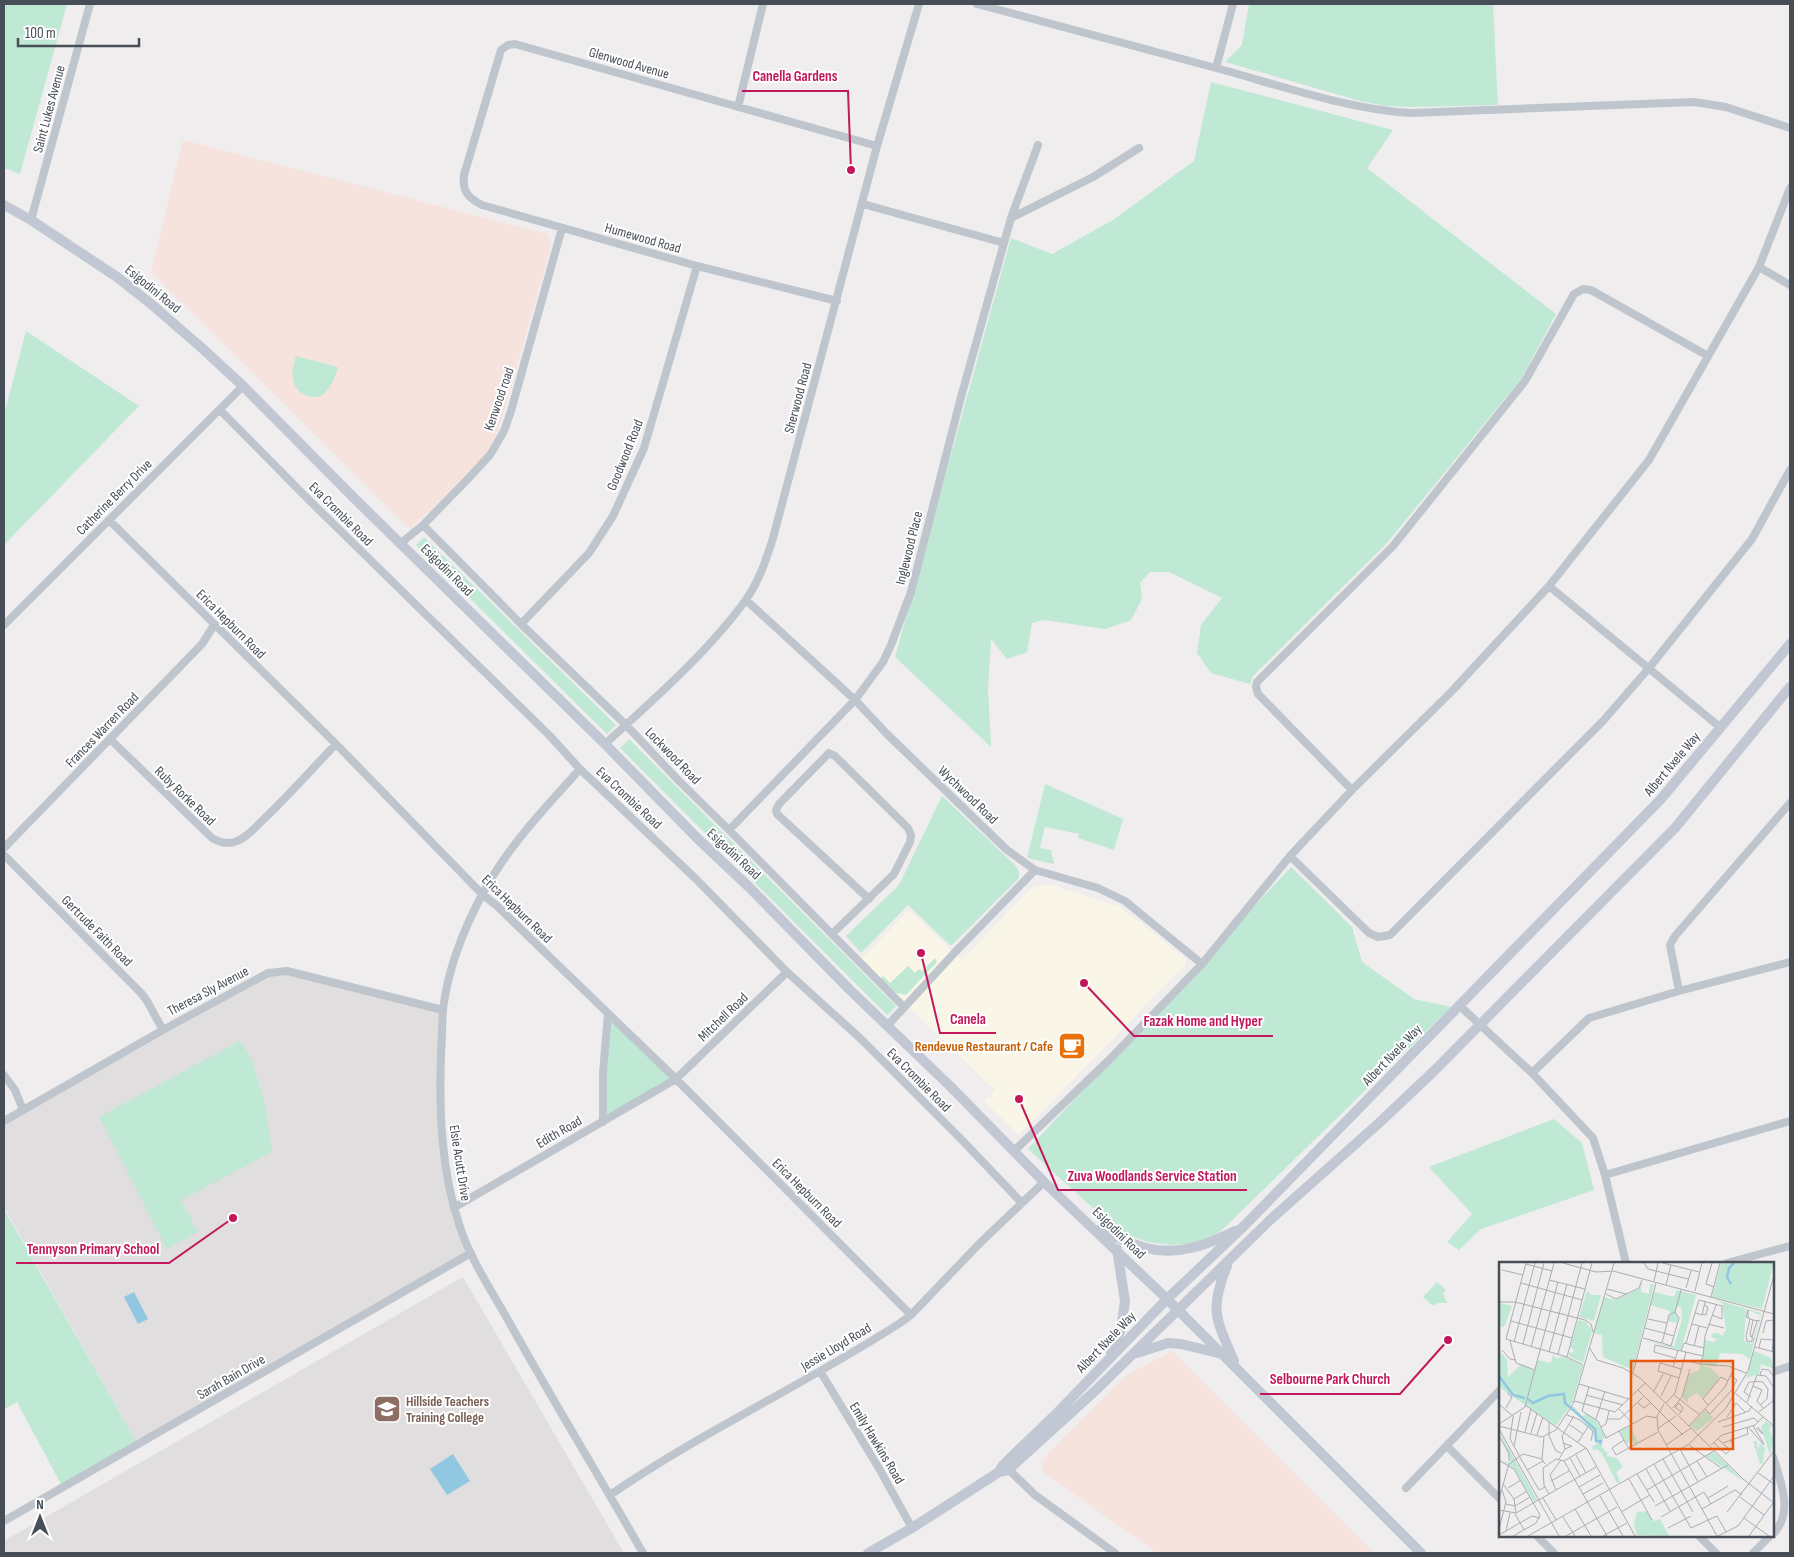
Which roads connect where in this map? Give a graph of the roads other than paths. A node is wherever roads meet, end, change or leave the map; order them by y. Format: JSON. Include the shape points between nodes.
{"nodes":[{"id":1,"x":90,"y":4,"type":"edge"},
{"id":2,"x":763,"y":4,"type":"edge"},
{"id":3,"x":919,"y":4,"type":"edge"},
{"id":4,"x":977,"y":4,"type":"edge"},
{"id":5,"x":1234,"y":4,"type":"edge"},
{"id":6,"x":1216,"y":68,"type":"junction"},
{"id":7,"x":738,"y":107,"type":"junction"},
{"id":8,"x":1790,"y":128,"type":"edge"},
{"id":9,"x":1038,"y":145,"type":"dead end"},
{"id":10,"x":877,"y":146,"type":"junction"},
{"id":11,"x":1138,"y":148,"type":"dead end"},
{"id":12,"x":464,"y":175,"type":"joint"},
{"id":13,"x":1790,"y":188,"type":"edge"},
{"id":14,"x":4,"y":204,"type":"edge"},
{"id":15,"x":863,"y":204,"type":"junction"},
{"id":16,"x":1011,"y":218,"type":"junction"},
{"id":17,"x":31,"y":220,"type":"junction"},
{"id":18,"x":562,"y":228,"type":"junction"},
{"id":19,"x":1004,"y":243,"type":"junction"},
{"id":20,"x":697,"y":266,"type":"junction"},
{"id":21,"x":1759,"y":267,"type":"junction"},
{"id":22,"x":1790,"y":285,"type":"edge"},
{"id":23,"x":837,"y":301,"type":"junction"},
{"id":24,"x":1708,"y":356,"type":"junction"},
{"id":25,"x":243,"y":386,"type":"junction"},
{"id":26,"x":220,"y":410,"type":"junction"},
{"id":27,"x":1790,"y":470,"type":"edge"},
{"id":28,"x":109,"y":520,"type":"junction"},
{"id":29,"x":423,"y":525,"type":"junction"},
{"id":30,"x":401,"y":543,"type":"junction"},
{"id":31,"x":1549,"y":586,"type":"junction"},
{"id":32,"x":746,"y":600,"type":"junction"},
{"id":33,"x":521,"y":624,"type":"junction"},
{"id":34,"x":214,"y":625,"type":"junction"},
{"id":35,"x":4,"y":626,"type":"edge"},
{"id":36,"x":1790,"y":644,"type":"edge"},
{"id":37,"x":1649,"y":668,"type":"junction"},
{"id":38,"x":1790,"y":687,"type":"edge"},
{"id":39,"x":855,"y":700,"type":"junction"},
{"id":40,"x":626,"y":725,"type":"junction"},
{"id":41,"x":1721,"y":728,"type":"junction"},
{"id":42,"x":110,"y":739,"type":"junction"},
{"id":43,"x":336,"y":744,"type":"junction"},
{"id":44,"x":604,"y":744,"type":"junction"},
{"id":45,"x":580,"y":769,"type":"junction"},
{"id":46,"x":1352,"y":790,"type":"junction"},
{"id":47,"x":1790,"y":803,"type":"edge"},
{"id":48,"x":729,"y":830,"type":"junction"},
{"id":49,"x":4,"y":848,"type":"edge"},
{"id":50,"x":4,"y":855,"type":"edge"},
{"id":51,"x":1290,"y":856,"type":"junction"},
{"id":52,"x":1036,"y":870,"type":"junction"},
{"id":53,"x":482,"y":894,"type":"junction"},
{"id":54,"x":869,"y":899,"type":"junction"},
{"id":55,"x":832,"y":934,"type":"junction"},
{"id":56,"x":1790,"y":962,"type":"edge"},
{"id":57,"x":1202,"y":964,"type":"junction"},
{"id":58,"x":787,"y":972,"type":"junction"},
{"id":59,"x":1679,"y":991,"type":"junction"},
{"id":60,"x":1460,"y":1006,"type":"junction"},
{"id":61,"x":904,"y":1007,"type":"junction"},
{"id":62,"x":443,"y":1010,"type":"junction"},
{"id":63,"x":608,"y":1014,"type":"junction"},
{"id":64,"x":1479,"y":1025,"type":"junction"},
{"id":65,"x":887,"y":1026,"type":"junction"},
{"id":66,"x":163,"y":1030,"type":"junction"},
{"id":67,"x":1532,"y":1074,"type":"junction"},
{"id":68,"x":4,"y":1075,"type":"edge"},
{"id":69,"x":676,"y":1079,"type":"junction"},
{"id":70,"x":23,"y":1110,"type":"junction"},
{"id":71,"x":1790,"y":1121,"type":"edge"},
{"id":72,"x":4,"y":1122,"type":"edge"},
{"id":73,"x":603,"y":1122,"type":"junction"},
{"id":74,"x":1014,"y":1151,"type":"junction"},
{"id":75,"x":1605,"y":1175,"type":"junction"},
{"id":76,"x":1044,"y":1182,"type":"junction"},
{"id":77,"x":1021,"y":1202,"type":"junction"},
{"id":78,"x":454,"y":1207,"type":"junction"},
{"id":79,"x":1244,"y":1226,"type":"junction"},
{"id":80,"x":1094,"y":1228,"type":"junction"},
{"id":81,"x":1790,"y":1246,"type":"edge"},
{"id":82,"x":1117,"y":1249,"type":"junction"},
{"id":83,"x":471,"y":1253,"type":"junction"},
{"id":84,"x":1230,"y":1260,"type":"junction"},
{"id":85,"x":1626,"y":1262,"type":"edge"},
{"id":86,"x":1730,"y":1262,"type":"edge"},
{"id":87,"x":1168,"y":1299,"type":"junction"},
{"id":88,"x":1179,"y":1310,"type":"junction"},
{"id":89,"x":910,"y":1315,"type":"junction"},
{"id":90,"x":1223,"y":1354,"type":"junction"},
{"id":91,"x":1130,"y":1356,"type":"junction"},
{"id":92,"x":1108,"y":1359,"type":"junction"},
{"id":93,"x":1790,"y":1366,"type":"edge"},
{"id":94,"x":1236,"y":1367,"type":"junction"},
{"id":95,"x":820,"y":1371,"type":"junction"},
{"id":96,"x":1774,"y":1372,"type":"edge"},
{"id":97,"x":1499,"y":1391,"type":"edge"},
{"id":98,"x":1447,"y":1446,"type":"junction"},
{"id":99,"x":1774,"y":1459,"type":"edge"},
{"id":100,"x":1003,"y":1469,"type":"junction"},
{"id":101,"x":1406,"y":1488,"type":"dead end"},
{"id":102,"x":1787,"y":1488,"type":"edge"},
{"id":103,"x":610,"y":1495,"type":"junction"},
{"id":104,"x":1499,"y":1498,"type":"edge"},
{"id":105,"x":4,"y":1521,"type":"edge"},
{"id":106,"x":912,"y":1528,"type":"junction"},
{"id":107,"x":1774,"y":1533,"type":"edge"},
{"id":108,"x":1538,"y":1537,"type":"edge"},
{"id":109,"x":1700,"y":1537,"type":"edge"},
{"id":110,"x":1770,"y":1537,"type":"edge"},
{"id":111,"x":643,"y":1553,"type":"edge"},
{"id":112,"x":868,"y":1553,"type":"edge"},
{"id":113,"x":1115,"y":1553,"type":"edge"},
{"id":114,"x":1422,"y":1553,"type":"edge"},
{"id":115,"x":1554,"y":1553,"type":"edge"},
{"id":116,"x":1716,"y":1553,"type":"edge"},
{"id":117,"x":1753,"y":1553,"type":"edge"}],
"edges":[{"from":1,"to":17,"type":"street","name":"Saint Lukes Avenue"},
{"from":2,"to":7,"type":"street"},
{"from":3,"to":10,"type":"street","name":"Sherwood Road"},
{"from":4,"to":6,"type":"street"},
{"from":5,"to":6,"type":"street"},
{"from":6,"to":8,"type":"street","via":[[1388,112],[1694,102],[1726,106]]},
{"from":7,"to":10,"type":"street","name":"Glenwood Avenue"},
{"from":7,"to":12,"type":"street","name":"Glenwood Avenue","via":[[515,44],[508,45],[501,50]]},
{"from":9,"to":16,"type":"street","name":"Inglewood Place"},
{"from":10,"to":15,"type":"street","name":"Sherwood Road"},
{"from":11,"to":16,"type":"street","via":[[1093,176]]},
{"from":12,"to":18,"type":"street","name":"Humewood Road","via":[[464,188],[472,199],[482,205]]},
{"from":13,"to":21,"type":"street"},
{"from":14,"to":17,"type":"main road","name":"Esigodini Road"},
{"from":15,"to":19,"type":"street"},
{"from":15,"to":23,"type":"street","name":"Sherwood Road"},
{"from":16,"to":19,"type":"street","name":"Inglewood Place"},
{"from":17,"to":25,"type":"main road","name":"Esigodini Road","via":[[150,303]]},
{"from":18,"to":20,"type":"street","name":"Humewood Road"},
{"from":18,"to":29,"type":"street","name":"Kenwood road","via":[[504,431],[490,455]]},
{"from":19,"to":39,"type":"street","name":"Inglewood Place","via":[[960,397],[911,592],[883,662]]},
{"from":20,"to":23,"type":"street","name":"Humewood Road"},
{"from":20,"to":33,"type":"street","name":"Goodwood Road","via":[[644,448],[613,516],[589,553]]},
{"from":21,"to":22,"type":"street"},
{"from":21,"to":24,"type":"street"},
{"from":23,"to":32,"type":"street","name":"Sherwood Road","via":[[773,538],[761,572]]},
{"from":24,"to":31,"type":"street","via":[[1649,460]]},
{"from":24,"to":46,"type":"street","via":[[1592,290],[1583,289],[1574,294],[1525,381],[1393,546],[1257,682],[1258,694]]},
{"from":25,"to":26,"type":"street","name":"Catherine Berry Drive"},
{"from":25,"to":30,"type":"main road","name":"Esigodini Road"},
{"from":26,"to":28,"type":"street","name":"Catherine Berry Drive"},
{"from":26,"to":45,"type":"street","name":"Eva Crombie Road"},
{"from":27,"to":37,"type":"street","via":[[1752,539]]},
{"from":28,"to":34,"type":"street","name":"Erica Hepburn Road"},
{"from":28,"to":35,"type":"street","name":"Catherine Berry Drive"},
{"from":29,"to":30,"type":"street","name":"Kenwood road"},
{"from":29,"to":33,"type":"street","name":"Lockwood Road"},
{"from":30,"to":44,"type":"main road","name":"Esigodini Road"},
{"from":31,"to":37,"type":"street"},
{"from":31,"to":46,"type":"street","via":[[1453,690]]},
{"from":32,"to":39,"type":"street","name":"Wychwood Road"},
{"from":32,"to":40,"type":"street","name":"Sherwood Road","via":[[693,661]]},
{"from":33,"to":40,"type":"street","name":"Lockwood Road"},
{"from":34,"to":42,"type":"street","name":"Frances Warren Road","via":[[202,644]]},
{"from":34,"to":43,"type":"street","name":"Erica Hepburn Road"},
{"from":36,"to":41,"type":"main road","name":"Albert Nxele Way"},
{"from":37,"to":41,"type":"street"},
{"from":37,"to":51,"type":"street","via":[[1603,721],[1390,935],[1378,937],[1369,933]]},
{"from":38,"to":64,"type":"main road","name":"Albert Nxele Way","via":[[1675,828]]},
{"from":39,"to":48,"type":"street","name":"Inglewood Place"},
{"from":39,"to":52,"type":"street","name":"Wychwood Road","via":[[1007,850]]},
{"from":40,"to":44,"type":"street","name":"Sherwood Road"},
{"from":40,"to":48,"type":"street","name":"Lockwood Road"},
{"from":41,"to":60,"type":"main road","name":"Albert Nxele Way","via":[[1662,799]]},
{"from":42,"to":43,"type":"street","name":"Ruby Rorke Road","via":[[212,838],[229,843],[247,835]]},
{"from":42,"to":49,"type":"street","name":"Frances Warren Road"},
{"from":43,"to":53,"type":"street","name":"Erica Hepburn Road"},
{"from":44,"to":65,"type":"main road","name":"Esigodini Road"},
{"from":45,"to":53,"type":"street","name":"Elsie Acutt Drive","via":[[525,830]]},
{"from":45,"to":58,"type":"street","name":"Eva Crombie Road","via":[[696,879]]},
{"from":46,"to":51,"type":"street"},
{"from":47,"to":59,"type":"street","via":[[1674,936],[1670,945]]},
{"from":48,"to":55,"type":"street","name":"Lockwood Road"},
{"from":50,"to":66,"type":"street","name":"Gertrude Faith Road","via":[[141,993]]},
{"from":51,"to":57,"type":"street"},
{"from":52,"to":57,"type":"street","name":"Wychwood Road","via":[[1116,895]]},
{"from":52,"to":61,"type":"street"},
{"from":53,"to":62,"type":"street","name":"Elsie Acutt Drive","via":[[462,939]]},
{"from":53,"to":63,"type":"street","name":"Erica Hepburn Road"},
{"from":54,"to":54,"type":"street","via":[[894,874],[911,834],[829,752],[779,804],[777,814]]},
{"from":54,"to":55,"type":"street"},
{"from":55,"to":61,"type":"street","name":"Lockwood Road"},
{"from":56,"to":59,"type":"street"},
{"from":57,"to":74,"type":"street"},
{"from":58,"to":69,"type":"street","name":"Mitchell Road"},
{"from":58,"to":77,"type":"street","name":"Eva Crombie Road","via":[[861,1039]]},
{"from":59,"to":67,"type":"street","via":[[1589,1018]]},
{"from":60,"to":64,"type":"street"},
{"from":60,"to":79,"type":"main road","name":"Albert Nxele Way"},
{"from":61,"to":65,"type":"street"},
{"from":62,"to":66,"type":"street","name":"Theresa Sly Avenue","via":[[279,971],[268,973]]},
{"from":62,"to":78,"type":"street","name":"Elsie Acutt Drive","via":[[442,1145]]},
{"from":63,"to":69,"type":"street","name":"Erica Hepburn Road"},
{"from":63,"to":73,"type":"street"},
{"from":64,"to":67,"type":"street"},
{"from":64,"to":84,"type":"main road","name":"Albert Nxele Way","via":[[1379,1123]]},
{"from":65,"to":74,"type":"main road","name":"Esigodini Road"},
{"from":66,"to":70,"type":"street","name":"Theresa Sly Avenue"},
{"from":67,"to":75,"type":"street","via":[[1593,1138]]},
{"from":68,"to":70,"type":"street","via":[[15,1090]]},
{"from":69,"to":73,"type":"street","name":"Edith Road"},
{"from":69,"to":89,"type":"street","name":"Erica Hepburn Road"},
{"from":70,"to":72,"type":"street","name":"Theresa Sly Avenue"},
{"from":71,"to":75,"type":"street"},
{"from":73,"to":78,"type":"street","name":"Edith Road"},
{"from":74,"to":76,"type":"main road","name":"Esigodini Road"},
{"from":75,"to":85,"type":"street"},
{"from":76,"to":77,"type":"street","name":"Jessie Lloyd Road"},
{"from":76,"to":80,"type":"main road","name":"Esigodini Road"},
{"from":77,"to":89,"type":"street","name":"Jessie Lloyd Road"},
{"from":78,"to":83,"type":"street","name":"Elsie Acutt Drive"},
{"from":79,"to":80,"type":"main road","via":[[1210,1243],[1173,1250],[1146,1248]]},
{"from":79,"to":87,"type":"main road","name":"Albert Nxele Way"},
{"from":80,"to":82,"type":"main road","name":"Esigodini Road"},
{"from":81,"to":86,"type":"street"},
{"from":82,"to":87,"type":"main road","name":"Esigodini Road"},
{"from":82,"to":92,"type":"main road","via":[[1125,1301],[1121,1329]]},
{"from":83,"to":103,"type":"street","name":"Elsie Acutt Drive"},
{"from":83,"to":105,"type":"street","name":"Sarah Bain Drive"},
{"from":84,"to":88,"type":"main road","name":"Albert Nxele Way"},
{"from":84,"to":94,"type":"main road","via":[[1219,1286],[1216,1312]]},
{"from":87,"to":88,"type":"main road","name":"Esigodini Road"},
{"from":87,"to":92,"type":"main road","name":"Albert Nxele Way"},
{"from":88,"to":90,"type":"main road","name":"Esigodini Road"},
{"from":88,"to":91,"type":"main road","name":"Albert Nxele Way"},
{"from":89,"to":95,"type":"street","name":"Jessie Lloyd Road"},
{"from":90,"to":91,"type":"main road","via":[[1168,1343]]},
{"from":90,"to":94,"type":"main road","name":"Esigodini Road"},
{"from":91,"to":100,"type":"main road","name":"Albert Nxele Way","via":[[1096,1390]]},
{"from":92,"to":100,"type":"main road","name":"Albert Nxele Way"},
{"from":93,"to":96,"type":"street"},
{"from":94,"to":114,"type":"main road","name":"Esigodini Road"},
{"from":95,"to":103,"type":"street","name":"Jessie Lloyd Road","via":[[656,1464]]},
{"from":95,"to":106,"type":"street","name":"Emily Hawkins Road"},
{"from":97,"to":98,"type":"street"},
{"from":98,"to":101,"type":"street"},
{"from":98,"to":104,"type":"street"},
{"from":99,"to":102,"type":"street"},
{"from":100,"to":106,"type":"main road","name":"Albert Nxele Way"},
{"from":100,"to":113,"type":"street"},
{"from":102,"to":107,"type":"street","via":[[1783,1519]]},
{"from":103,"to":111,"type":"street","name":"Elsie Acutt Drive"},
{"from":106,"to":112,"type":"main road","name":"Albert Nxele Way"},
{"from":108,"to":115,"type":"street"},
{"from":109,"to":116,"type":"street"},
{"from":110,"to":117,"type":"street"}]}
